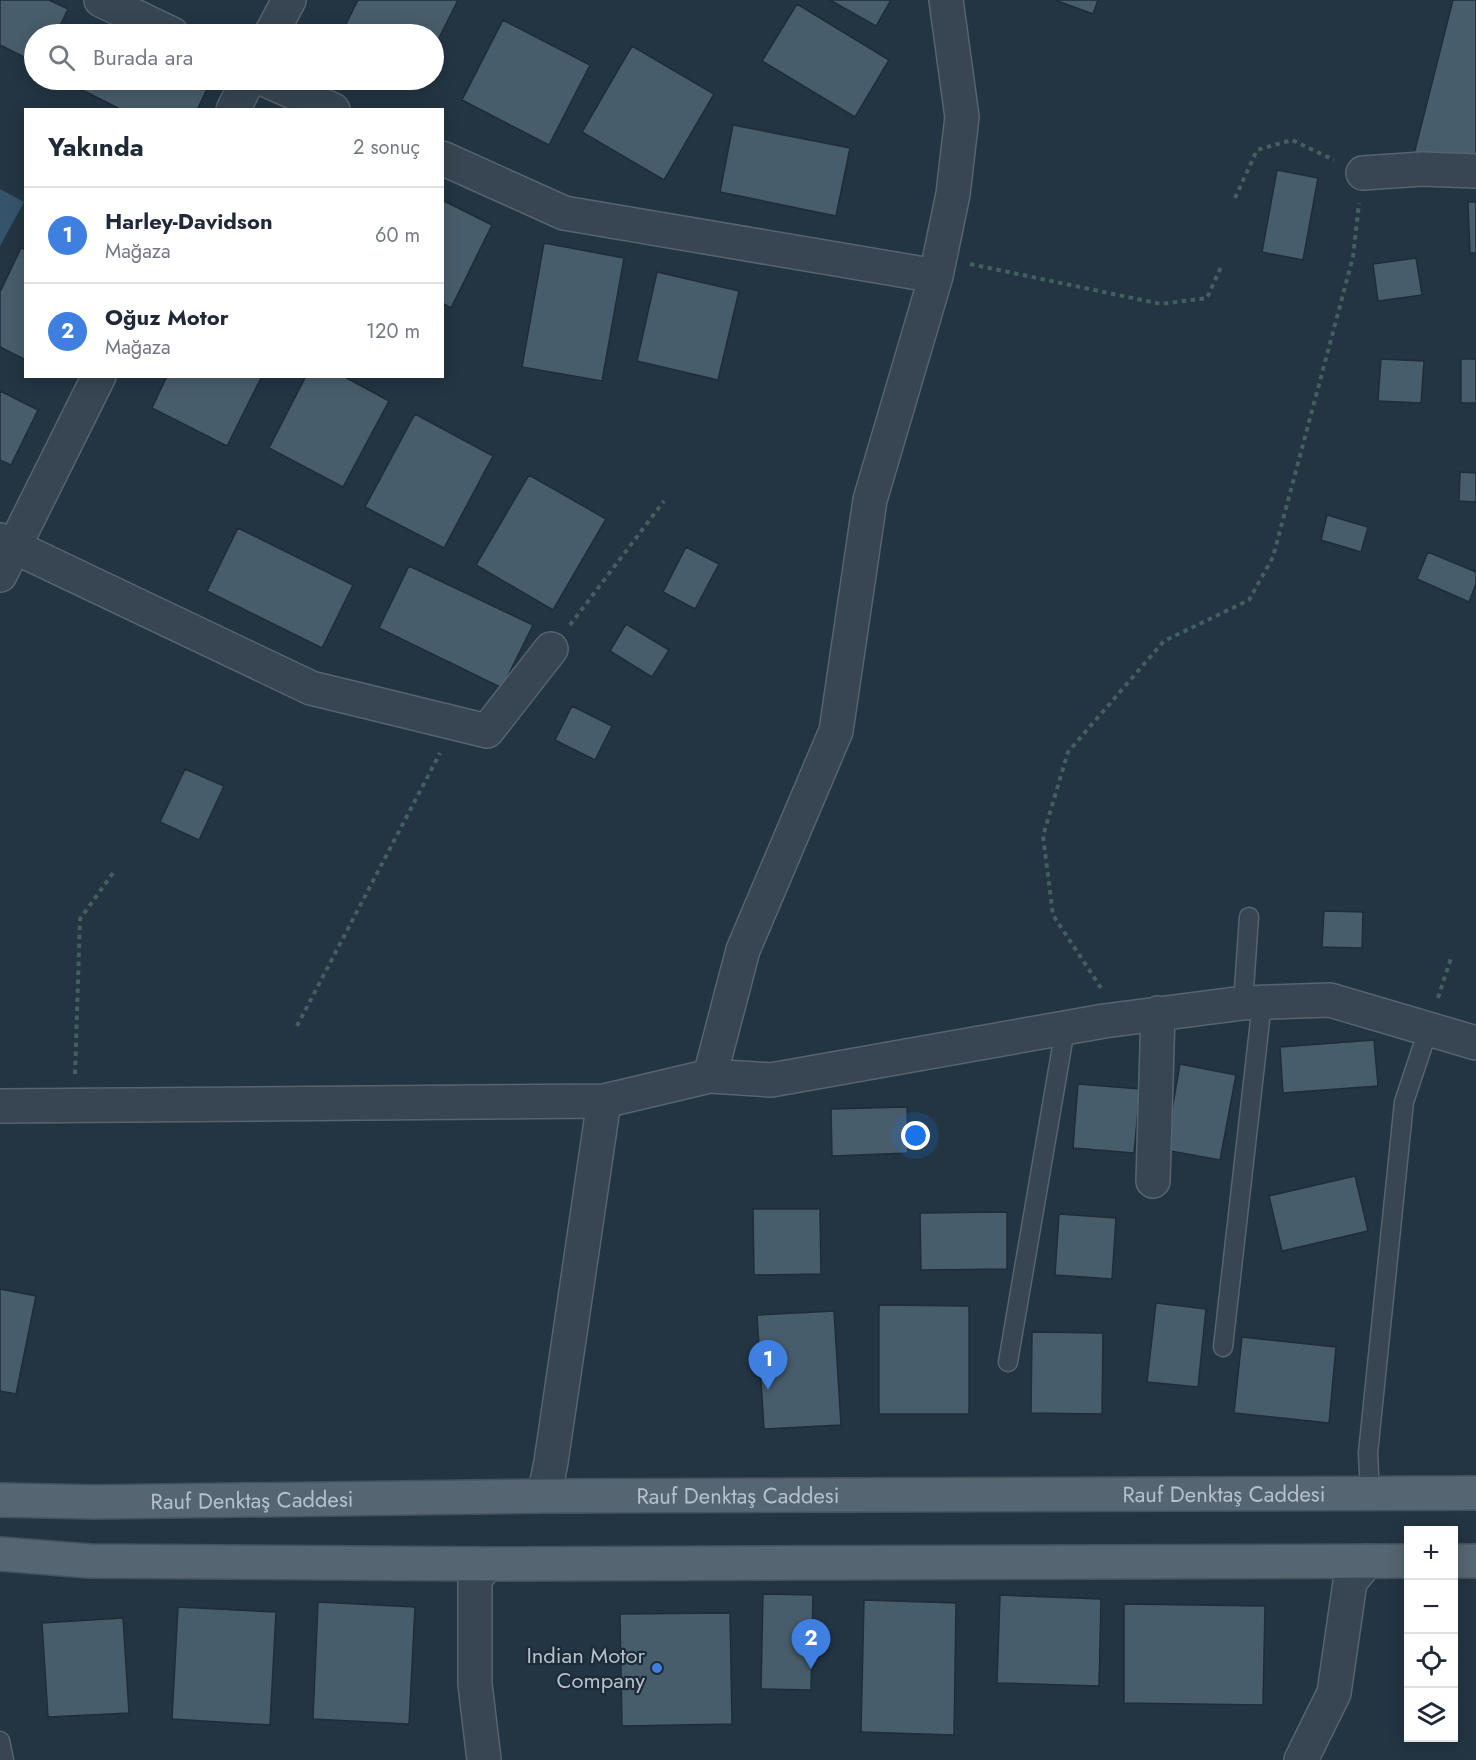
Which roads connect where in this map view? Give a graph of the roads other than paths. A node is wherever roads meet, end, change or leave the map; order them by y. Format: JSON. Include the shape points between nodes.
{"nodes":[{"id":1,"x":101,"y":0,"type":"edge"},
{"id":2,"x":289,"y":0,"type":"edge"},
{"id":3,"x":946,"y":0,"type":"edge"},
{"id":4,"x":965,"y":0,"type":"edge"},
{"id":5,"x":151,"y":24,"type":"edge"},
{"id":6,"x":277,"y":24,"type":"edge"},
{"id":7,"x":951,"y":35,"type":"junction"},
{"id":8,"x":243,"y":90,"type":"edge"},
{"id":9,"x":288,"y":90,"type":"edge"},
{"id":10,"x":234,"y":108,"type":"edge"},
{"id":11,"x":329,"y":108,"type":"edge"},
{"id":12,"x":444,"y":159,"type":"edge"},
{"id":13,"x":1476,"y":171,"type":"edge"},
{"id":14,"x":1363,"y":173,"type":"road end"},
{"id":15,"x":938,"y":267,"type":"junction"},
{"id":16,"x":98,"y":378,"type":"edge"},
{"id":17,"x":4,"y":554,"type":"edge"},
{"id":18,"x":551,"y":649,"type":"road end"},
{"id":19,"x":1249,"y":917,"type":"dead end"},
{"id":20,"x":1253,"y":1003,"type":"junction"},
{"id":21,"x":1158,"y":1013,"type":"junction"},
{"id":22,"x":1429,"y":1027,"type":"junction"},
{"id":23,"x":1065,"y":1029,"type":"junction"},
{"id":24,"x":1476,"y":1043,"type":"edge"},
{"id":25,"x":710,"y":1076,"type":"junction"},
{"id":26,"x":604,"y":1101,"type":"junction"},
{"id":27,"x":0,"y":1106,"type":"edge"},
{"id":28,"x":1153,"y":1181,"type":"dead end"},
{"id":29,"x":1223,"y":1347,"type":"dead end"},
{"id":30,"x":1008,"y":1362,"type":"dead end"},
{"id":31,"x":1370,"y":1493,"type":"junction"},
{"id":32,"x":1476,"y":1493,"type":"edge"},
{"id":33,"x":544,"y":1496,"type":"junction"},
{"id":34,"x":0,"y":1500,"type":"edge"},
{"id":35,"x":0,"y":1554,"type":"edge"},
{"id":36,"x":1404,"y":1561,"type":"edge"},
{"id":37,"x":1458,"y":1561,"type":"edge"},
{"id":38,"x":1476,"y":1561,"type":"edge"},
{"id":39,"x":1367,"y":1562,"type":"junction"},
{"id":40,"x":487,"y":1564,"type":"junction"},
{"id":41,"x":0,"y":1741,"type":"edge"},
{"id":42,"x":4,"y":1760,"type":"edge"},
{"id":43,"x":484,"y":1760,"type":"edge"},
{"id":44,"x":1301,"y":1760,"type":"edge"}],
"edges":[{"from":1,"to":5,"type":"street"},
{"from":2,"to":6,"type":"street"},
{"from":3,"to":7,"type":"street"},
{"from":4,"to":7,"type":"street"},
{"from":7,"to":15,"type":"street","via":[[962,117],[953,194]]},
{"from":8,"to":10,"type":"street"},
{"from":9,"to":11,"type":"street"},
{"from":12,"to":15,"type":"street","via":[[564,213]]},
{"from":13,"to":14,"type":"street"},
{"from":15,"to":25,"type":"street","via":[[870,500],[836,731],[743,950]]},
{"from":16,"to":17,"type":"street"},
{"from":17,"to":18,"type":"street","via":[[311,688],[487,731]]},
{"from":19,"to":20,"type":"lane"},
{"from":20,"to":21,"type":"street"},
{"from":20,"to":22,"type":"street","via":[[1330,1000]]},
{"from":20,"to":29,"type":"lane"},
{"from":21,"to":23,"type":"street"},
{"from":21,"to":28,"type":"street"},
{"from":22,"to":24,"type":"street"},
{"from":22,"to":31,"type":"lane","via":[[1404,1102],[1368,1453]]},
{"from":23,"to":25,"type":"street","via":[[771,1080]]},
{"from":23,"to":30,"type":"lane"},
{"from":25,"to":26,"type":"street"},
{"from":26,"to":27,"type":"street"},
{"from":26,"to":33,"type":"street"},
{"from":31,"to":32,"type":"main road","name":"Rauf Denktaş Caddesi"},
{"from":31,"to":33,"type":"main road","name":"Rauf Denktaş Caddesi"},
{"from":33,"to":34,"type":"main road","name":"Rauf Denktaş Caddesi"},
{"from":35,"to":40,"type":"main road","via":[[89,1561]]},
{"from":36,"to":39,"type":"main road"},
{"from":37,"to":38,"type":"main road"},
{"from":39,"to":40,"type":"main road"},
{"from":39,"to":44,"type":"street","via":[[1350,1582],[1334,1693]]},
{"from":40,"to":43,"type":"street","via":[[474,1579],[475,1684]]},
{"from":41,"to":42,"type":"lane"}]}
